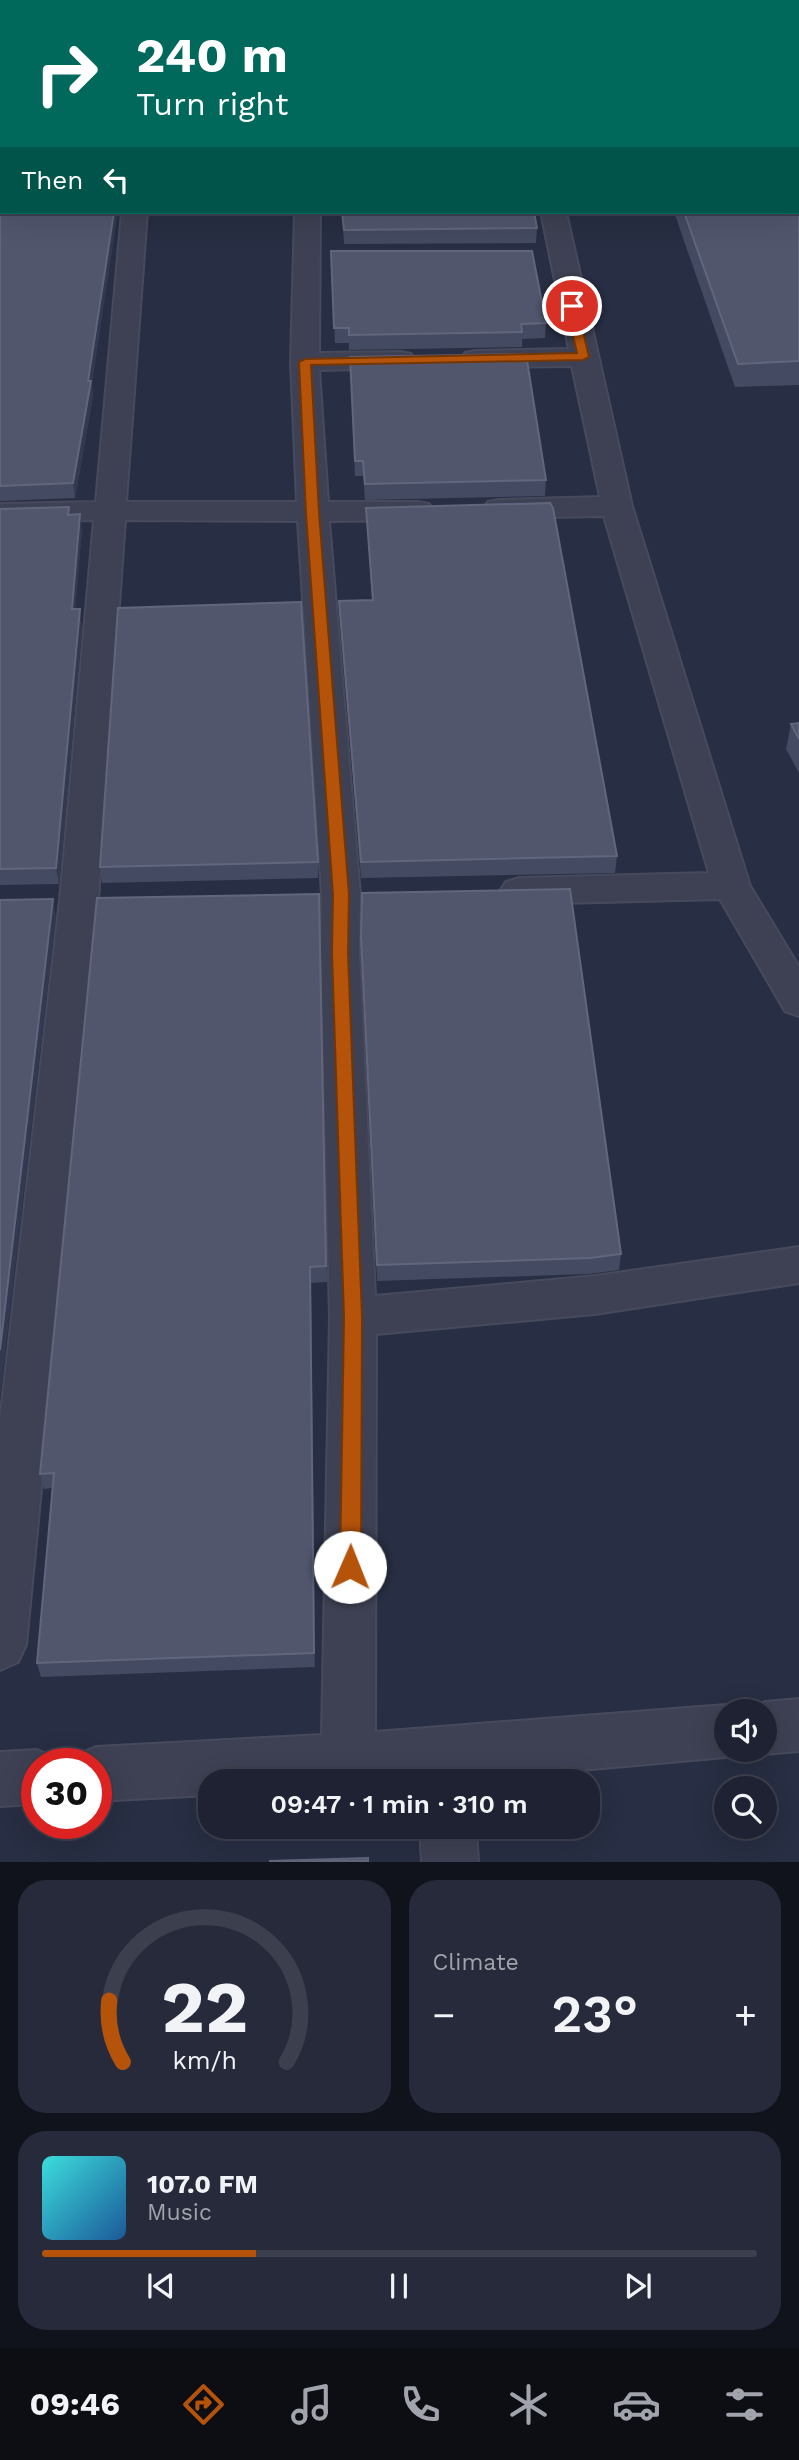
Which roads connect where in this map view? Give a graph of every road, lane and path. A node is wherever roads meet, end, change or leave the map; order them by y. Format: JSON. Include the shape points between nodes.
{"nodes":[{"id":1,"x":134,"y":214,"type":"edge"},
{"id":2,"x":308,"y":214,"type":"edge"},
{"id":3,"x":553,"y":214,"type":"edge"},
{"id":4,"x":583,"y":357,"type":"junction"},
{"id":5,"x":305,"y":362,"type":"junction"},
{"id":6,"x":617,"y":506,"type":"junction"},
{"id":7,"x":111,"y":509,"type":"junction"},
{"id":8,"x":0,"y":513,"type":"edge"},
{"id":9,"x":313,"y":513,"type":"junction"},
{"id":10,"x":731,"y":886,"type":"junction"},
{"id":11,"x":480,"y":892,"type":"edge"},
{"id":12,"x":93,"y":900,"type":"junction"},
{"id":13,"x":40,"y":901,"type":"edge"},
{"id":14,"x":799,"y":1001,"type":"edge"},
{"id":15,"x":799,"y":1265,"type":"edge"},
{"id":16,"x":353,"y":1317,"type":"junction"},
{"id":17,"x":0,"y":1645,"type":"edge"},
{"id":18,"x":799,"y":1725,"type":"edge"},
{"id":19,"x":777,"y":1727,"type":"edge"},
{"id":20,"x":714,"y":1733,"type":"edge"},
{"id":21,"x":348,"y":1761,"type":"junction"},
{"id":22,"x":444,"y":1768,"type":"edge"},
{"id":23,"x":112,"y":1773,"type":"edge"},
{"id":24,"x":21,"y":1778,"type":"edge"},
{"id":25,"x":0,"y":1779,"type":"edge"},
{"id":26,"x":449,"y":1839,"type":"edge"},
{"id":27,"x":450,"y":1861,"type":"edge"}],
"edges":[{"from":1,"to":7,"type":"street"},
{"from":2,"to":5,"type":"street","via":[[321,255]]},
{"from":3,"to":4,"type":"street","via":[[547,255]]},
{"from":4,"to":5,"type":"street"},
{"from":4,"to":6,"type":"street"},
{"from":5,"to":9,"type":"street"},
{"from":6,"to":9,"type":"street"},
{"from":6,"to":10,"type":"street"},
{"from":7,"to":8,"type":"street"},
{"from":7,"to":9,"type":"street"},
{"from":7,"to":12,"type":"street"},
{"from":9,"to":16,"type":"street","via":[[341,895]]},
{"from":10,"to":11,"type":"street"},
{"from":10,"to":14,"type":"street"},
{"from":12,"to":13,"type":"street"},
{"from":12,"to":17,"type":"street"},
{"from":15,"to":16,"type":"street","via":[[595,1295]]},
{"from":16,"to":21,"type":"street"},
{"from":18,"to":19,"type":"street"},
{"from":20,"to":22,"type":"street"},
{"from":21,"to":22,"type":"street"},
{"from":21,"to":23,"type":"street"},
{"from":24,"to":25,"type":"street"},
{"from":26,"to":27,"type":"street"}]}
